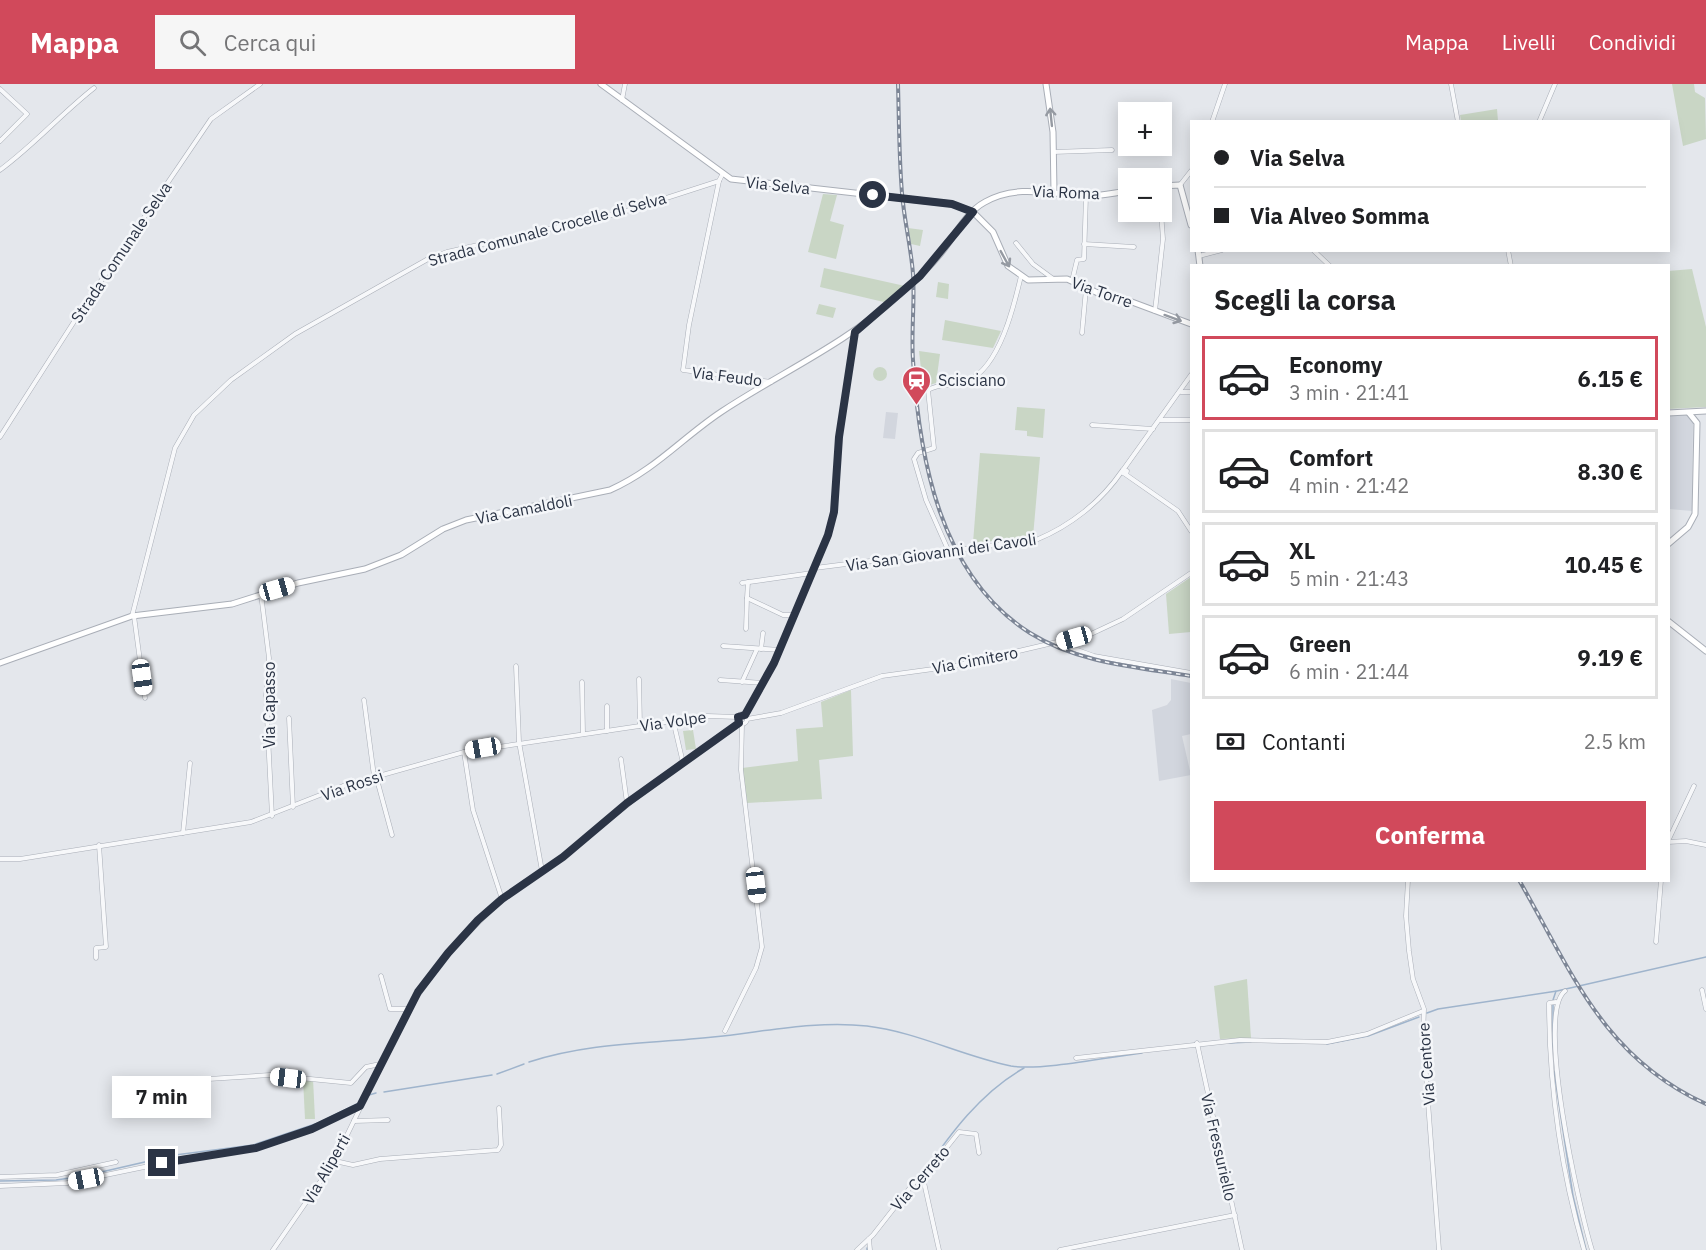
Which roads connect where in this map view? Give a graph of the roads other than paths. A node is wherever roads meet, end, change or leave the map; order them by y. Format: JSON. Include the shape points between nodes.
{"nodes":[{"id":1,"x":260,"y":84,"type":"edge"},
{"id":2,"x":601,"y":84,"type":"edge"},
{"id":3,"x":625,"y":84,"type":"edge"},
{"id":4,"x":1046,"y":84,"type":"edge"},
{"id":5,"x":1225,"y":84,"type":"edge"},
{"id":6,"x":1451,"y":84,"type":"edge"},
{"id":7,"x":1555,"y":84,"type":"edge"},
{"id":8,"x":94,"y":88,"type":"dead end"},
{"id":9,"x":0,"y":89,"type":"edge"},
{"id":10,"x":622,"y":100,"type":"junction"},
{"id":11,"x":1213,"y":120,"type":"edge"},
{"id":12,"x":1458,"y":120,"type":"edge"},
{"id":13,"x":1540,"y":120,"type":"edge"},
{"id":14,"x":0,"y":141,"type":"edge"},
{"id":15,"x":1112,"y":150,"type":"dead end"},
{"id":16,"x":1053,"y":152,"type":"junction"},
{"id":17,"x":0,"y":170,"type":"edge"},
{"id":18,"x":1190,"y":172,"type":"edge"},
{"id":19,"x":721,"y":178,"type":"junction"},
{"id":20,"x":1172,"y":185,"type":"edge"},
{"id":21,"x":1180,"y":185,"type":"junction"},
{"id":22,"x":1118,"y":191,"type":"edge"},
{"id":23,"x":1054,"y":192,"type":"junction"},
{"id":24,"x":1086,"y":196,"type":"junction"},
{"id":25,"x":973,"y":212,"type":"junction"},
{"id":26,"x":1190,"y":221,"type":"edge"},
{"id":27,"x":1162,"y":222,"type":"edge"},
{"id":28,"x":1016,"y":243,"type":"dead end"},
{"id":29,"x":1084,"y":244,"type":"junction"},
{"id":30,"x":1134,"y":247,"type":"dead end"},
{"id":31,"x":1315,"y":252,"type":"edge"},
{"id":32,"x":1328,"y":264,"type":"edge"},
{"id":33,"x":1021,"y":276,"type":"junction"},
{"id":34,"x":1053,"y":279,"type":"junction"},
{"id":35,"x":1072,"y":281,"type":"junction"},
{"id":36,"x":1086,"y":289,"type":"junction"},
{"id":37,"x":1155,"y":311,"type":"junction"},
{"id":38,"x":1190,"y":324,"type":"edge"},
{"id":39,"x":855,"y":332,"type":"junction"},
{"id":40,"x":1082,"y":333,"type":"dead end"},
{"id":41,"x":1190,"y":377,"type":"edge"},
{"id":42,"x":772,"y":383,"type":"junction"},
{"id":43,"x":1180,"y":392,"type":"junction"},
{"id":44,"x":1190,"y":392,"type":"edge"},
{"id":45,"x":1670,"y":413,"type":"edge"},
{"id":46,"x":1699,"y":413,"type":"edge"},
{"id":47,"x":1159,"y":420,"type":"junction"},
{"id":48,"x":1190,"y":420,"type":"edge"},
{"id":49,"x":1092,"y":425,"type":"dead end"},
{"id":50,"x":1153,"y":429,"type":"junction"},
{"id":51,"x":0,"y":436,"type":"edge"},
{"id":52,"x":1126,"y":473,"type":"junction"},
{"id":53,"x":1190,"y":529,"type":"edge"},
{"id":54,"x":1670,"y":542,"type":"edge"},
{"id":55,"x":949,"y":552,"type":"junction"},
{"id":56,"x":814,"y":571,"type":"junction"},
{"id":57,"x":1190,"y":574,"type":"edge"},
{"id":58,"x":748,"y":582,"type":"junction"},
{"id":59,"x":742,"y":583,"type":"dead end"},
{"id":60,"x":261,"y":594,"type":"junction"},
{"id":61,"x":747,"y":598,"type":"junction"},
{"id":62,"x":795,"y":615,"type":"junction"},
{"id":63,"x":133,"y":616,"type":"junction"},
{"id":64,"x":1670,"y":623,"type":"edge"},
{"id":65,"x":746,"y":629,"type":"dead end"},
{"id":66,"x":762,"y":633,"type":"dead end"},
{"id":67,"x":1057,"y":643,"type":"junction"},
{"id":68,"x":723,"y":645,"type":"dead end"},
{"id":69,"x":759,"y":649,"type":"junction"},
{"id":70,"x":780,"y":650,"type":"junction"},
{"id":71,"x":1706,"y":651,"type":"edge"},
{"id":72,"x":0,"y":663,"type":"edge"},
{"id":73,"x":516,"y":666,"type":"dead end"},
{"id":74,"x":1190,"y":673,"type":"edge"},
{"id":75,"x":639,"y":679,"type":"dead end"},
{"id":76,"x":720,"y":680,"type":"dead end"},
{"id":77,"x":582,"y":682,"type":"dead end"},
{"id":78,"x":742,"y":682,"type":"junction"},
{"id":79,"x":763,"y":683,"type":"junction"},
{"id":80,"x":145,"y":698,"type":"dead end"},
{"id":81,"x":364,"y":700,"type":"dead end"},
{"id":82,"x":607,"y":706,"type":"dead end"},
{"id":83,"x":738,"y":717,"type":"junction"},
{"id":84,"x":746,"y":717,"type":"junction"},
{"id":85,"x":289,"y":718,"type":"dead end"},
{"id":86,"x":673,"y":720,"type":"junction"},
{"id":87,"x":740,"y":724,"type":"junction"},
{"id":88,"x":640,"y":726,"type":"junction"},
{"id":89,"x":607,"y":730,"type":"junction"},
{"id":90,"x":583,"y":734,"type":"junction"},
{"id":91,"x":519,"y":742,"type":"junction"},
{"id":92,"x":464,"y":752,"type":"junction"},
{"id":93,"x":621,"y":759,"type":"dead end"},
{"id":94,"x":190,"y":763,"type":"dead end"},
{"id":95,"x":683,"y":763,"type":"junction"},
{"id":96,"x":375,"y":776,"type":"junction"},
{"id":97,"x":1694,"y":786,"type":"dead end"},
{"id":98,"x":627,"y":803,"type":"junction"},
{"id":99,"x":293,"y":807,"type":"junction"},
{"id":100,"x":272,"y":816,"type":"junction"},
{"id":101,"x":183,"y":833,"type":"junction"},
{"id":102,"x":392,"y":835,"type":"dead end"},
{"id":103,"x":1670,"y":838,"type":"edge"},
{"id":104,"x":1670,"y":842,"type":"edge"},
{"id":105,"x":99,"y":845,"type":"junction"},
{"id":106,"x":1706,"y":845,"type":"edge"},
{"id":107,"x":0,"y":859,"type":"edge"},
{"id":108,"x":542,"y":871,"type":"junction"},
{"id":109,"x":1408,"y":882,"type":"edge"},
{"id":110,"x":1661,"y":882,"type":"edge"},
{"id":111,"x":502,"y":899,"type":"junction"},
{"id":112,"x":1656,"y":942,"type":"dead end"},
{"id":113,"x":96,"y":958,"type":"dead end"},
{"id":114,"x":381,"y":976,"type":"dead end"},
{"id":115,"x":1702,"y":990,"type":"dead end"},
{"id":116,"x":1565,"y":991,"type":"dead end"},
{"id":117,"x":1557,"y":1002,"type":"junction"},
{"id":118,"x":408,"y":1009,"type":"junction"},
{"id":119,"x":1706,"y":1009,"type":"edge"},
{"id":120,"x":1424,"y":1011,"type":"junction"},
{"id":121,"x":724,"y":1030,"type":"dead end"},
{"id":122,"x":1197,"y":1043,"type":"junction"},
{"id":123,"x":1076,"y":1059,"type":"dead end"},
{"id":124,"x":380,"y":1064,"type":"junction"},
{"id":125,"x":177,"y":1081,"type":"dead end"},
{"id":126,"x":360,"y":1106,"type":"junction"},
{"id":127,"x":499,"y":1108,"type":"dead end"},
{"id":128,"x":388,"y":1120,"type":"dead end"},
{"id":129,"x":354,"y":1121,"type":"junction"},
{"id":130,"x":979,"y":1153,"type":"dead end"},
{"id":131,"x":335,"y":1161,"type":"junction"},
{"id":132,"x":116,"y":1162,"type":"dead end"},
{"id":133,"x":923,"y":1177,"type":"junction"},
{"id":134,"x":0,"y":1178,"type":"edge"},
{"id":135,"x":0,"y":1186,"type":"edge"},
{"id":136,"x":1235,"y":1215,"type":"junction"},
{"id":137,"x":869,"y":1238,"type":"junction"},
{"id":138,"x":273,"y":1250,"type":"edge"},
{"id":139,"x":857,"y":1250,"type":"edge"},
{"id":140,"x":870,"y":1250,"type":"edge"},
{"id":141,"x":939,"y":1250,"type":"edge"},
{"id":142,"x":1060,"y":1250,"type":"edge"},
{"id":143,"x":1242,"y":1250,"type":"edge"},
{"id":144,"x":1439,"y":1250,"type":"edge"},
{"id":145,"x":1584,"y":1250,"type":"edge"},
{"id":146,"x":1592,"y":1250,"type":"edge"}],
"edges":[{"from":1,"to":51,"type":"street","name":"Strada Comunale Selva","via":[[211,119]]},
{"from":2,"to":10,"type":"street","name":"Via Selva"},
{"from":3,"to":10,"type":"street"},
{"from":16,"to":4,"type":"street","one_way":true},
{"from":5,"to":11,"type":"street"},
{"from":6,"to":12,"type":"street"},
{"from":7,"to":13,"type":"street"},
{"from":8,"to":17,"type":"street"},
{"from":9,"to":14,"type":"street","via":[[27,114]]},
{"from":10,"to":19,"type":"street","name":"Via Selva"},
{"from":15,"to":16,"type":"street"},
{"from":16,"to":23,"type":"street"},
{"from":18,"to":21,"type":"street"},
{"from":19,"to":25,"type":"street","name":"Via Selva","via":[[952,204]]},
{"from":19,"to":42,"type":"street","name":"Via Feudo","via":[[683,370]]},
{"from":19,"to":63,"type":"street","name":"Strada Comunale Crocelle di Selva","via":[[620,213],[428,259],[315,322],[231,380],[194,415],[175,448]]},
{"from":20,"to":21,"type":"street"},
{"from":21,"to":26,"type":"street"},
{"from":22,"to":24,"type":"street","name":"Via Roma"},
{"from":23,"to":24,"type":"street","name":"Via Roma"},
{"from":23,"to":25,"type":"street","name":"Via Roma","via":[[1008,194],[985,201]]},
{"from":24,"to":29,"type":"street"},
{"from":25,"to":33,"type":"street","one_way":true,"via":[[993,232],[1008,266]]},
{"from":25,"to":39,"type":"street","name":"Via Camaldoli","via":[[920,276]]},
{"from":27,"to":37,"type":"street"},
{"from":28,"to":34,"type":"street","via":[[1033,264]]},
{"from":29,"to":30,"type":"street"},
{"from":29,"to":35,"type":"street","via":[[1084,259],[1077,260]]},
{"from":31,"to":32,"type":"street"},
{"from":33,"to":34,"type":"street","name":"Via Torre","via":[[1032,281]]},
{"from":33,"to":55,"type":"street","via":[[1013,312],[983,370],[967,381],[930,388],[928,393],[934,448],[918,453],[914,459],[926,500]]},
{"from":34,"to":35,"type":"street","name":"Via Torre"},
{"from":35,"to":36,"type":"street","name":"Via Torre"},
{"from":36,"to":37,"type":"street","name":"Via Torre"},
{"from":36,"to":40,"type":"street"},
{"from":37,"to":38,"type":"street","name":"Via Torre","one_way":true},
{"from":39,"to":42,"type":"street","name":"Via Camaldoli"},
{"from":39,"to":56,"type":"street","name":"Via Aliperti","via":[[839,437],[834,512]]},
{"from":41,"to":43,"type":"street","name":"Via San Giovanni dei Cavoli"},
{"from":42,"to":60,"type":"street","name":"Via Camaldoli","via":[[719,413],[642,474],[610,490],[466,520],[375,566]]},
{"from":43,"to":44,"type":"street"},
{"from":43,"to":47,"type":"street","name":"Via San Giovanni dei Cavoli"},
{"from":45,"to":46,"type":"street"},
{"from":46,"to":54,"type":"street","via":[[1695,514],[1688,527]]},
{"from":47,"to":48,"type":"street"},
{"from":47,"to":50,"type":"street","name":"Via San Giovanni dei Cavoli"},
{"from":49,"to":50,"type":"street"},
{"from":50,"to":52,"type":"street","name":"Via San Giovanni dei Cavoli"},
{"from":52,"to":53,"type":"street","via":[[1178,511]]},
{"from":52,"to":55,"type":"street","name":"Via San Giovanni dei Cavoli","via":[[1060,530],[1036,540]]},
{"from":55,"to":56,"type":"street","name":"Via San Giovanni dei Cavoli"},
{"from":56,"to":58,"type":"street","name":"Via San Giovanni dei Cavoli"},
{"from":56,"to":62,"type":"street","name":"Via Aliperti"},
{"from":57,"to":67,"type":"street","name":"Via Cimitero","via":[[1107,628]]},
{"from":58,"to":59,"type":"street","name":"Via San Giovanni dei Cavoli"},
{"from":58,"to":61,"type":"street"},
{"from":60,"to":63,"type":"street","name":"Via Camaldoli","via":[[232,604]]},
{"from":60,"to":100,"type":"street","name":"Via Capasso","via":[[269,658],[266,706]]},
{"from":61,"to":62,"type":"street","via":[[783,615]]},
{"from":61,"to":65,"type":"street"},
{"from":62,"to":70,"type":"street","name":"Via Aliperti"},
{"from":63,"to":72,"type":"street","name":"Via Camaldoli"},
{"from":63,"to":80,"type":"street"},
{"from":64,"to":71,"type":"street"},
{"from":66,"to":69,"type":"street"},
{"from":67,"to":74,"type":"street","via":[[1094,656]]},
{"from":67,"to":84,"type":"street","name":"Via Cimitero","via":[[956,666],[882,676],[781,713]]},
{"from":68,"to":69,"type":"street"},
{"from":69,"to":70,"type":"street"},
{"from":69,"to":78,"type":"street"},
{"from":70,"to":79,"type":"street","name":"Via Aliperti"},
{"from":73,"to":91,"type":"street"},
{"from":75,"to":88,"type":"street"},
{"from":76,"to":78,"type":"street"},
{"from":77,"to":90,"type":"street"},
{"from":78,"to":79,"type":"street"},
{"from":79,"to":84,"type":"street","name":"Via Aliperti"},
{"from":81,"to":96,"type":"street"},
{"from":82,"to":89,"type":"street"},
{"from":83,"to":84,"type":"street","name":"Via Cimitero"},
{"from":83,"to":86,"type":"street","name":"Via Volpe"},
{"from":83,"to":87,"type":"street"},
{"from":84,"to":87,"type":"street","name":"Via Aliperti"},
{"from":85,"to":99,"type":"street"},
{"from":86,"to":88,"type":"street","name":"Via Volpe"},
{"from":86,"to":95,"type":"street"},
{"from":87,"to":95,"type":"street","name":"Via Aliperti"},
{"from":87,"to":121,"type":"street","via":[[741,770],[762,947],[756,968]]},
{"from":88,"to":89,"type":"street","name":"Via Volpe"},
{"from":89,"to":90,"type":"street","name":"Via Rossi"},
{"from":90,"to":91,"type":"street","name":"Via Rossi"},
{"from":91,"to":92,"type":"street","name":"Via Rossi"},
{"from":91,"to":108,"type":"street"},
{"from":92,"to":96,"type":"street","name":"Via Rossi"},
{"from":92,"to":111,"type":"street","via":[[473,810]]},
{"from":93,"to":98,"type":"street"},
{"from":94,"to":101,"type":"street"},
{"from":95,"to":98,"type":"street","name":"Via Aliperti"},
{"from":96,"to":99,"type":"street","name":"Via Rossi"},
{"from":96,"to":102,"type":"street"},
{"from":97,"to":103,"type":"street"},
{"from":98,"to":108,"type":"street","name":"Via Aliperti"},
{"from":99,"to":100,"type":"street","name":"Via Rossi"},
{"from":100,"to":101,"type":"street","name":"Via Rossi"},
{"from":101,"to":105,"type":"street","name":"Via Rossi"},
{"from":104,"to":106,"type":"street"},
{"from":105,"to":107,"type":"street","name":"Via Rossi"},
{"from":105,"to":113,"type":"street","via":[[106,946],[96,948]]},
{"from":108,"to":111,"type":"street","name":"Via Aliperti"},
{"from":109,"to":120,"type":"street","name":"Via Centore","via":[[1409,951]]},
{"from":110,"to":112,"type":"street"},
{"from":111,"to":118,"type":"street","name":"Via Aliperti","via":[[448,953]]},
{"from":114,"to":118,"type":"street","via":[[390,1009]]},
{"from":115,"to":119,"type":"street"},
{"from":116,"to":117,"type":"street"},
{"from":117,"to":145,"type":"street","via":[[1549,1004],[1551,1077],[1566,1179]]},
{"from":117,"to":146,"type":"street","via":[[1556,1063],[1576,1193]]},
{"from":118,"to":124,"type":"street","name":"Via Aliperti"},
{"from":120,"to":122,"type":"street","via":[[1367,1034],[1327,1042],[1277,1039]]},
{"from":120,"to":144,"type":"street","name":"Via Centore"},
{"from":122,"to":123,"type":"street"},
{"from":122,"to":136,"type":"street","name":"Via Fressuriello"},
{"from":124,"to":125,"type":"street","via":[[366,1067],[351,1083],[270,1075]]},
{"from":124,"to":126,"type":"street","name":"Via Aliperti"},
{"from":126,"to":129,"type":"street","name":"Via Aliperti"},
{"from":126,"to":135,"type":"street","via":[[298,1134],[241,1151],[67,1183]]},
{"from":127,"to":131,"type":"street","via":[[498,1150],[380,1159],[353,1165]]},
{"from":128,"to":129,"type":"street"},
{"from":129,"to":131,"type":"street","name":"Via Aliperti"},
{"from":130,"to":133,"type":"street","name":"Via Cerreto","via":[[976,1134],[959,1132]]},
{"from":131,"to":138,"type":"street","name":"Via Aliperti"},
{"from":132,"to":134,"type":"street","via":[[57,1175]]},
{"from":133,"to":137,"type":"street","name":"Via Cerreto","via":[[920,1175]]},
{"from":133,"to":141,"type":"street"},
{"from":136,"to":142,"type":"street"},
{"from":136,"to":143,"type":"street","name":"Via Fressuriello"},
{"from":137,"to":139,"type":"street","name":"Via Cerreto"},
{"from":137,"to":140,"type":"street"}]}
